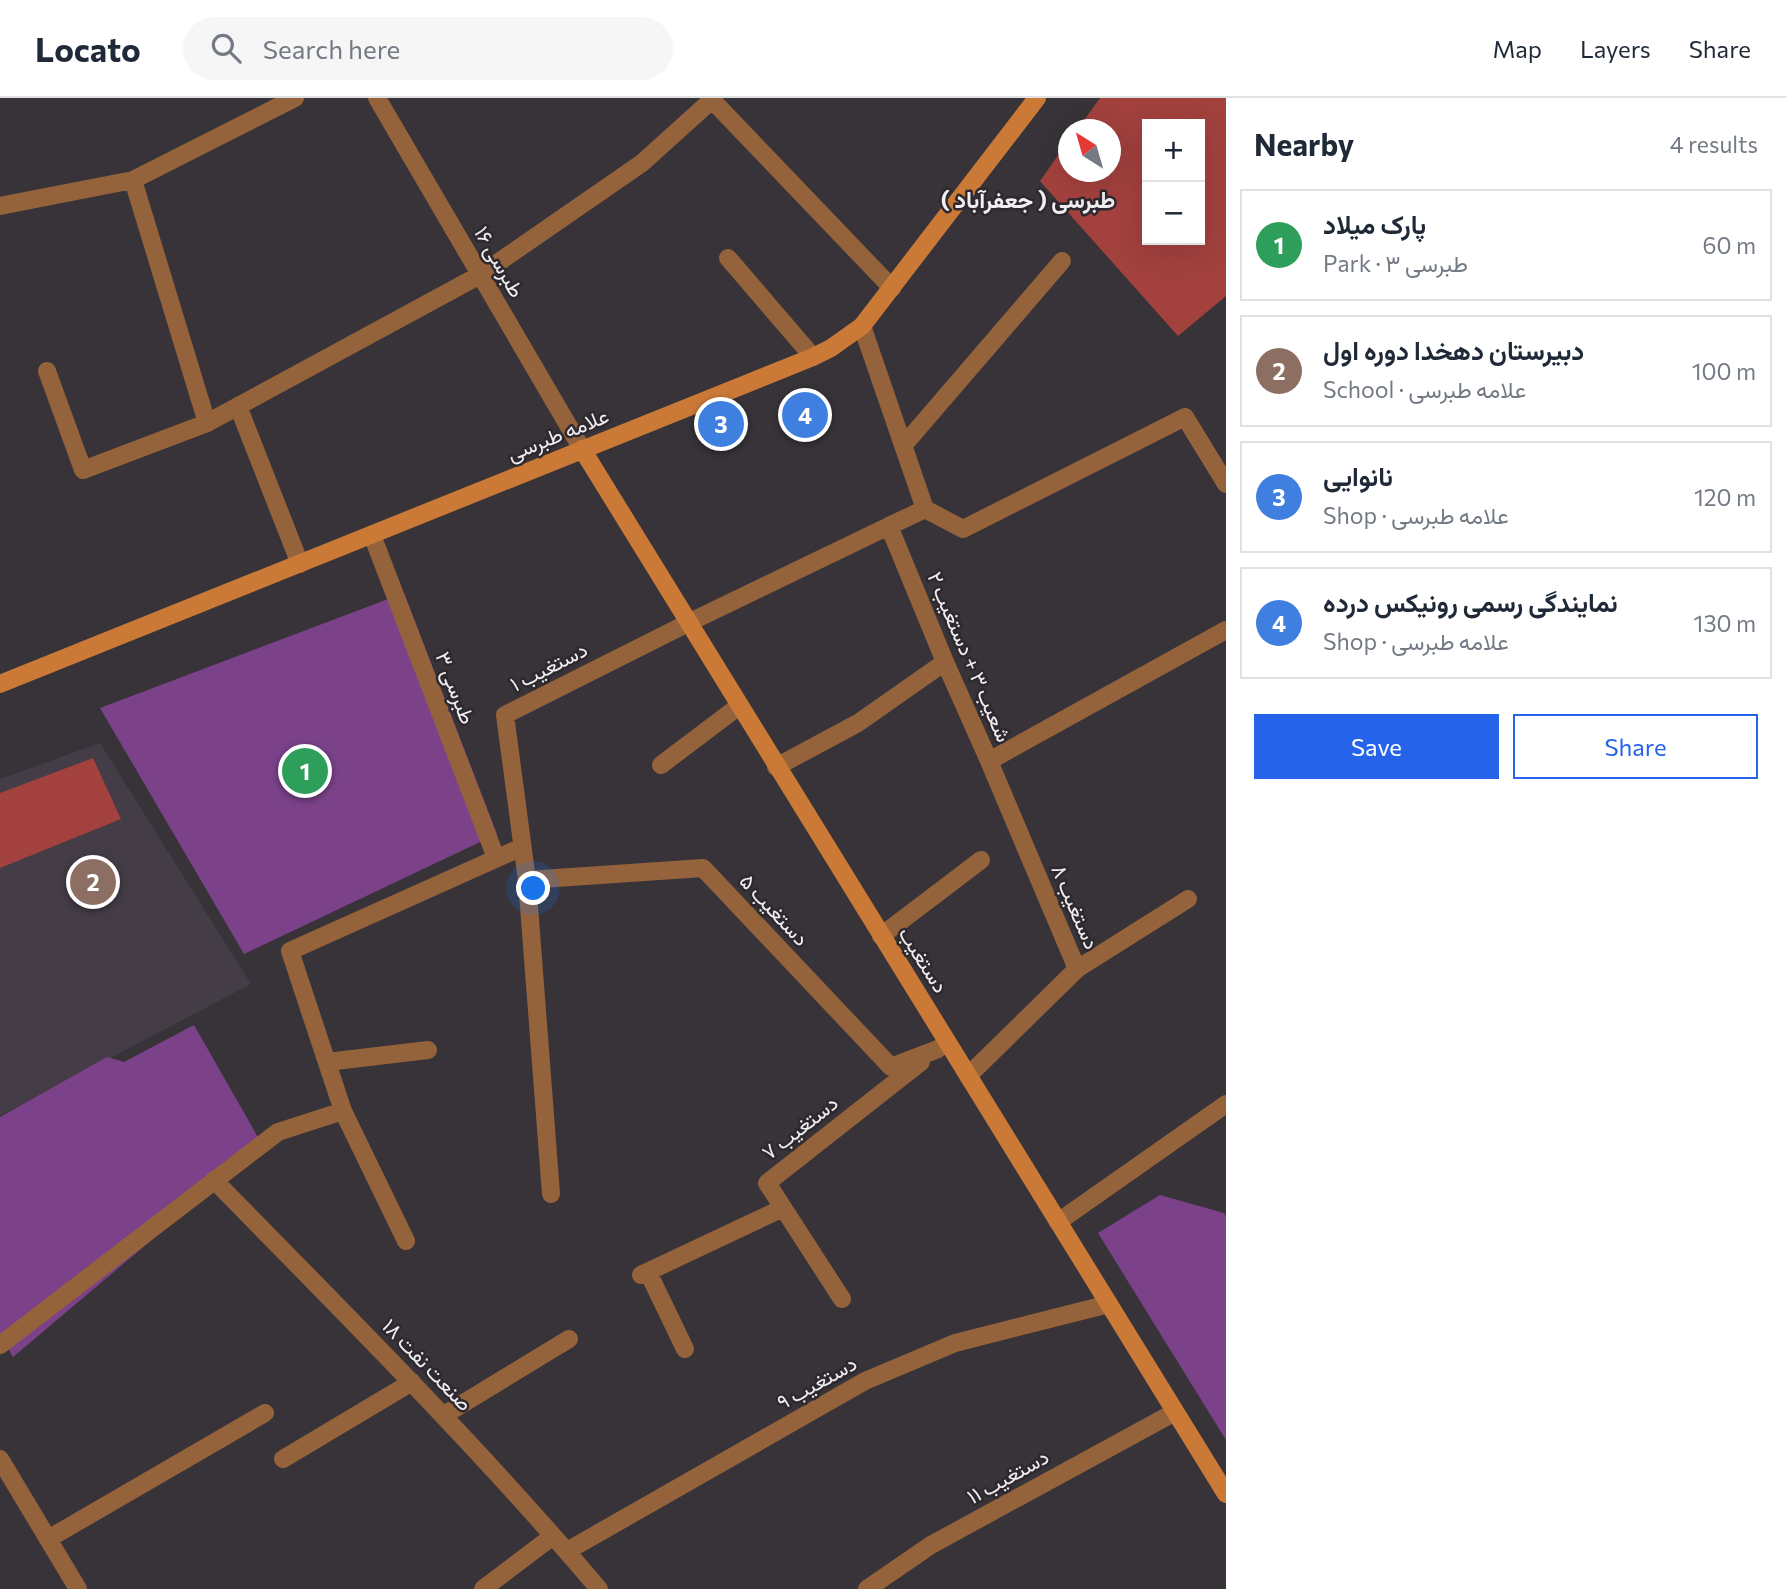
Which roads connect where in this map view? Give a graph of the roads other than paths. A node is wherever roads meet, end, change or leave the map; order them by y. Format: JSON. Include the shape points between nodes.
{"nodes":[{"id":1,"x":295,"y":98,"type":"edge"},
{"id":2,"x":377,"y":98,"type":"edge"},
{"id":3,"x":1037,"y":98,"type":"edge"},
{"id":4,"x":713,"y":99,"type":"edge"},
{"id":5,"x":133,"y":180,"type":"junction"},
{"id":6,"x":0,"y":206,"type":"edge"},
{"id":7,"x":728,"y":258,"type":"dead end"},
{"id":8,"x":1062,"y":261,"type":"dead end"},
{"id":9,"x":480,"y":275,"type":"junction"},
{"id":10,"x":892,"y":288,"type":"junction"},
{"id":11,"x":862,"y":326,"type":"junction"},
{"id":12,"x":813,"y":357,"type":"junction"},
{"id":13,"x":47,"y":371,"type":"dead end"},
{"id":14,"x":238,"y":406,"type":"junction"},
{"id":15,"x":207,"y":423,"type":"junction"},
{"id":16,"x":903,"y":446,"type":"junction"},
{"id":17,"x":582,"y":449,"type":"junction"},
{"id":18,"x":1226,"y":484,"type":"edge"},
{"id":19,"x":925,"y":509,"type":"junction"},
{"id":20,"x":889,"y":526,"type":"junction"},
{"id":21,"x":372,"y":534,"type":"junction"},
{"id":22,"x":300,"y":564,"type":"junction"},
{"id":23,"x":688,"y":623,"type":"junction"},
{"id":24,"x":1226,"y":630,"type":"edge"},
{"id":25,"x":945,"y":662,"type":"junction"},
{"id":26,"x":0,"y":684,"type":"edge"},
{"id":27,"x":739,"y":706,"type":"junction"},
{"id":28,"x":989,"y":761,"type":"junction"},
{"id":29,"x":662,"y":765,"type":"dead end"},
{"id":30,"x":776,"y":767,"type":"junction"},
{"id":31,"x":522,"y":847,"type":"junction"},
{"id":32,"x":496,"y":858,"type":"junction"},
{"id":33,"x":981,"y":860,"type":"dead end"},
{"id":34,"x":527,"y":880,"type":"junction"},
{"id":35,"x":1188,"y":899,"type":"dead end"},
{"id":36,"x":881,"y":936,"type":"junction"},
{"id":37,"x":1077,"y":969,"type":"junction"},
{"id":38,"x":942,"y":1046,"type":"junction"},
{"id":39,"x":428,"y":1050,"type":"dead end"},
{"id":40,"x":327,"y":1062,"type":"junction"},
{"id":41,"x":968,"y":1076,"type":"junction"},
{"id":42,"x":1225,"y":1107,"type":"edge"},
{"id":43,"x":343,"y":1111,"type":"junction"},
{"id":44,"x":214,"y":1181,"type":"junction"},
{"id":45,"x":551,"y":1194,"type":"dead end"},
{"id":46,"x":783,"y":1208,"type":"junction"},
{"id":47,"x":1058,"y":1222,"type":"junction"},
{"id":48,"x":406,"y":1241,"type":"dead end"},
{"id":49,"x":842,"y":1299,"type":"dead end"},
{"id":50,"x":1109,"y":1304,"type":"junction"},
{"id":51,"x":569,"y":1339,"type":"dead end"},
{"id":52,"x":0,"y":1345,"type":"edge"},
{"id":53,"x":685,"y":1349,"type":"dead end"},
{"id":54,"x":412,"y":1382,"type":"junction"},
{"id":55,"x":1175,"y":1412,"type":"junction"},
{"id":56,"x":265,"y":1413,"type":"dead end"},
{"id":57,"x":444,"y":1415,"type":"junction"},
{"id":58,"x":0,"y":1459,"type":"edge"},
{"id":59,"x":283,"y":1459,"type":"dead end"},
{"id":60,"x":6,"y":1480,"type":"edge"},
{"id":61,"x":1226,"y":1494,"type":"edge"},
{"id":62,"x":553,"y":1536,"type":"junction"},
{"id":63,"x":48,"y":1539,"type":"junction"},
{"id":64,"x":567,"y":1551,"type":"junction"},
{"id":65,"x":78,"y":1589,"type":"edge"},
{"id":66,"x":482,"y":1589,"type":"edge"},
{"id":67,"x":599,"y":1589,"type":"edge"},
{"id":68,"x":867,"y":1589,"type":"edge"}],
"edges":[{"from":1,"to":5,"type":"street"},
{"from":2,"to":9,"type":"street","name":"طبرسی ۱۶"},
{"from":3,"to":10,"type":"main road","name":"علامه طبرسی"},
{"from":4,"to":9,"type":"street","via":[[642,163]]},
{"from":4,"to":10,"type":"street"},
{"from":5,"to":6,"type":"street"},
{"from":5,"to":15,"type":"street"},
{"from":7,"to":12,"type":"street"},
{"from":8,"to":16,"type":"street"},
{"from":9,"to":14,"type":"street"},
{"from":9,"to":17,"type":"street","name":"طبرسی ۱۶"},
{"from":10,"to":11,"type":"main road","name":"علامه طبرسی"},
{"from":11,"to":12,"type":"main road","name":"علامه طبرسی"},
{"from":11,"to":16,"type":"street"},
{"from":12,"to":17,"type":"main road","name":"علامه طبرسی"},
{"from":13,"to":15,"type":"street","via":[[83,470]]},
{"from":14,"to":15,"type":"street"},
{"from":14,"to":22,"type":"street"},
{"from":16,"to":19,"type":"street"},
{"from":17,"to":21,"type":"main road","name":"علامه طبرسی"},
{"from":17,"to":23,"type":"main road","name":"دستغیب"},
{"from":18,"to":19,"type":"street","via":[[1185,416],[962,529]]},
{"from":19,"to":20,"type":"street"},
{"from":20,"to":23,"type":"street"},
{"from":20,"to":25,"type":"street","name":"شعیب ۳ + دستغیب ۲"},
{"from":21,"to":22,"type":"main road","name":"علامه طبرسی"},
{"from":21,"to":32,"type":"street","name":"طبرسی ۳"},
{"from":22,"to":26,"type":"main road","name":"علامه طبرسی"},
{"from":23,"to":27,"type":"main road","name":"دستغیب"},
{"from":23,"to":31,"type":"street","name":"دستغیب ۱","via":[[505,715]]},
{"from":24,"to":28,"type":"street","name":"شعیب ۳ + دستغیب ۲"},
{"from":25,"to":28,"type":"street","name":"شعیب ۳ + دستغیب ۲"},
{"from":25,"to":30,"type":"street","via":[[858,723]]},
{"from":27,"to":29,"type":"street"},
{"from":27,"to":30,"type":"main road","name":"دستغیب"},
{"from":28,"to":37,"type":"street","name":"دستغیب ۸"},
{"from":30,"to":36,"type":"main road","name":"دستغیب"},
{"from":31,"to":32,"type":"street"},
{"from":31,"to":34,"type":"street","name":"دستغیب ۱"},
{"from":32,"to":40,"type":"street","via":[[290,951]]},
{"from":33,"to":36,"type":"street"},
{"from":34,"to":38,"type":"street","name":"دستغیب ۵","via":[[703,868],[891,1067]]},
{"from":34,"to":45,"type":"street","name":"دستغیب ۱"},
{"from":35,"to":37,"type":"street"},
{"from":36,"to":38,"type":"main road","name":"دستغیب"},
{"from":37,"to":41,"type":"street","name":"دستغیب ۸"},
{"from":38,"to":41,"type":"main road","name":"دستغیب"},
{"from":38,"to":46,"type":"street","name":"دستغیب ۷","via":[[766,1183]]},
{"from":39,"to":40,"type":"street"},
{"from":40,"to":43,"type":"street"},
{"from":41,"to":47,"type":"main road","name":"دستغیب"},
{"from":42,"to":47,"type":"street"},
{"from":43,"to":44,"type":"street","via":[[278,1132]]},
{"from":43,"to":48,"type":"street"},
{"from":44,"to":52,"type":"street"},
{"from":44,"to":54,"type":"street","name":"صنعت نفت ۱۸"},
{"from":46,"to":49,"type":"street","name":"دستغیب ۷"},
{"from":46,"to":53,"type":"street","via":[[644,1273]]},
{"from":47,"to":50,"type":"main road","name":"دستغیب"},
{"from":50,"to":55,"type":"main road","name":"دستغیب"},
{"from":50,"to":64,"type":"street","name":"دستغیب ۹","via":[[954,1343],[865,1381]]},
{"from":51,"to":57,"type":"street"},
{"from":54,"to":57,"type":"street","name":"صنعت نفت ۱۸"},
{"from":54,"to":59,"type":"street"},
{"from":55,"to":61,"type":"main road","name":"دستغیب"},
{"from":55,"to":68,"type":"street","name":"دستغیب ۱۱","via":[[931,1545]]},
{"from":56,"to":63,"type":"street"},
{"from":57,"to":62,"type":"street","name":"صنعت نفت ۱۸"},
{"from":58,"to":60,"type":"street"},
{"from":60,"to":63,"type":"street"},
{"from":62,"to":64,"type":"street","name":"صنعت نفت ۱۸"},
{"from":62,"to":66,"type":"street"},
{"from":63,"to":65,"type":"street"},
{"from":64,"to":67,"type":"street","name":"صنعت نفت ۱۸"}]}
